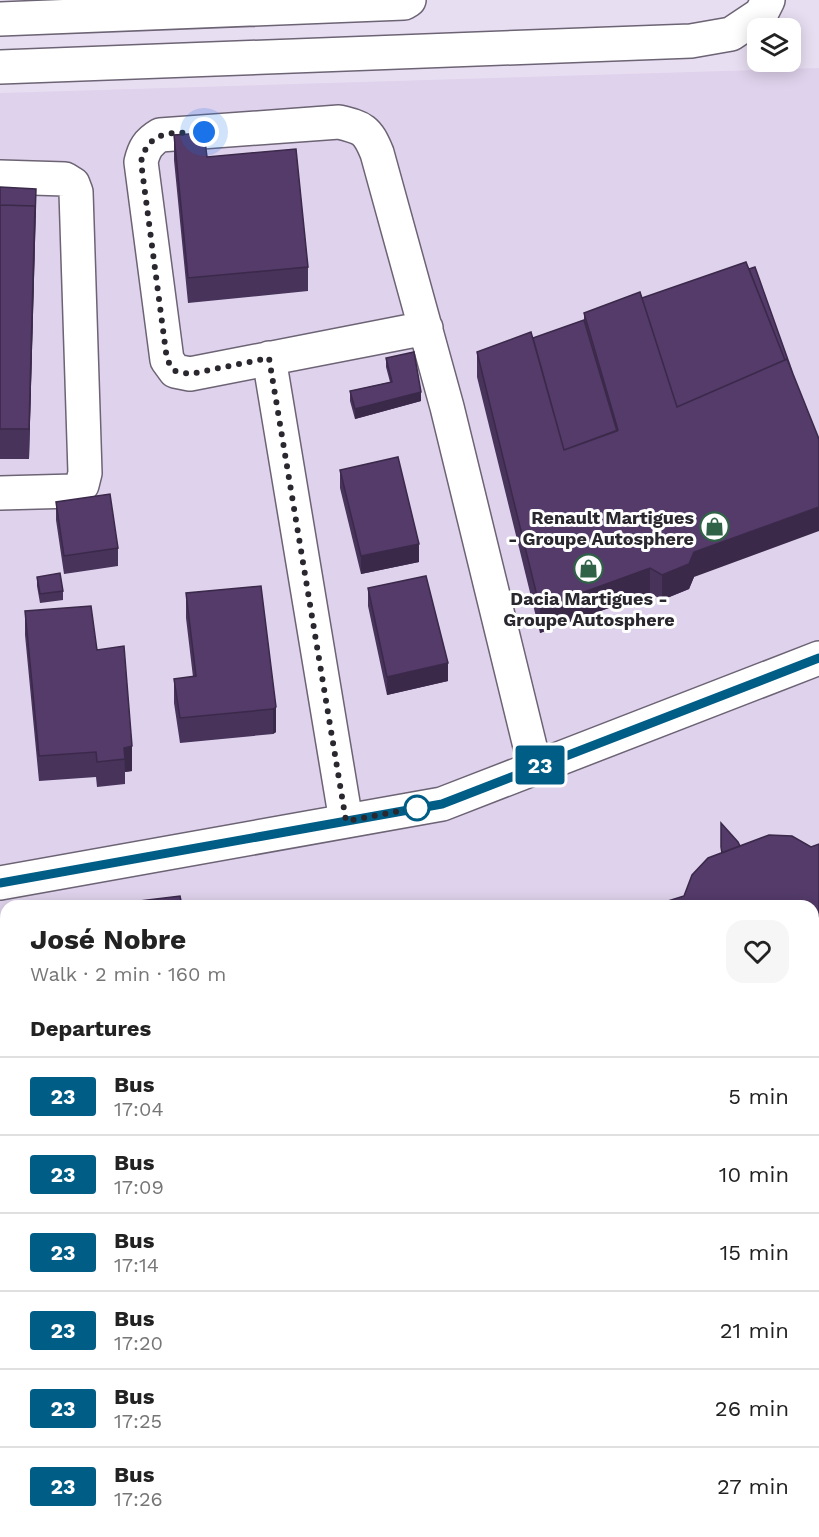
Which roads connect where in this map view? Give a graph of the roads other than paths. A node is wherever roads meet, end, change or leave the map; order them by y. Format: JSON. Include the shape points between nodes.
{"nodes":[{"id":1,"x":409,"y":0,"type":"edge"},
{"id":2,"x":768,"y":0,"type":"edge"},
{"id":3,"x":290,"y":4,"type":"edge"},
{"id":4,"x":0,"y":19,"type":"edge"},
{"id":5,"x":0,"y":67,"type":"edge"},
{"id":6,"x":0,"y":177,"type":"edge"},
{"id":7,"x":426,"y":328,"type":"junction"},
{"id":8,"x":269,"y":358,"type":"junction"},
{"id":9,"x":0,"y":493,"type":"edge"},
{"id":10,"x":819,"y":658,"type":"edge"},
{"id":11,"x":535,"y":767,"type":"junction"},
{"id":12,"x":346,"y":821,"type":"junction"},
{"id":13,"x":0,"y":883,"type":"edge"}],
"edges":[{"from":1,"to":3,"type":"main road"},
{"from":2,"to":5,"type":"main road","via":[[761,14],[731,34],[691,41]]},
{"from":3,"to":4,"type":"main road"},
{"from":6,"to":9,"type":"main road","via":[[64,179],[73,184],[76,192],[85,473],[82,485],[74,491]]},
{"from":7,"to":8,"type":"main road"},
{"from":7,"to":8,"type":"main road","via":[[370,136],[339,122],[160,135],[144,150],[141,162],[167,360],[175,371],[190,374]]},
{"from":7,"to":11,"type":"main road"},
{"from":8,"to":12,"type":"main road"},
{"from":10,"to":11,"type":"main road"},
{"from":11,"to":12,"type":"main road","via":[[442,804]]},
{"from":12,"to":13,"type":"main road"}]}
